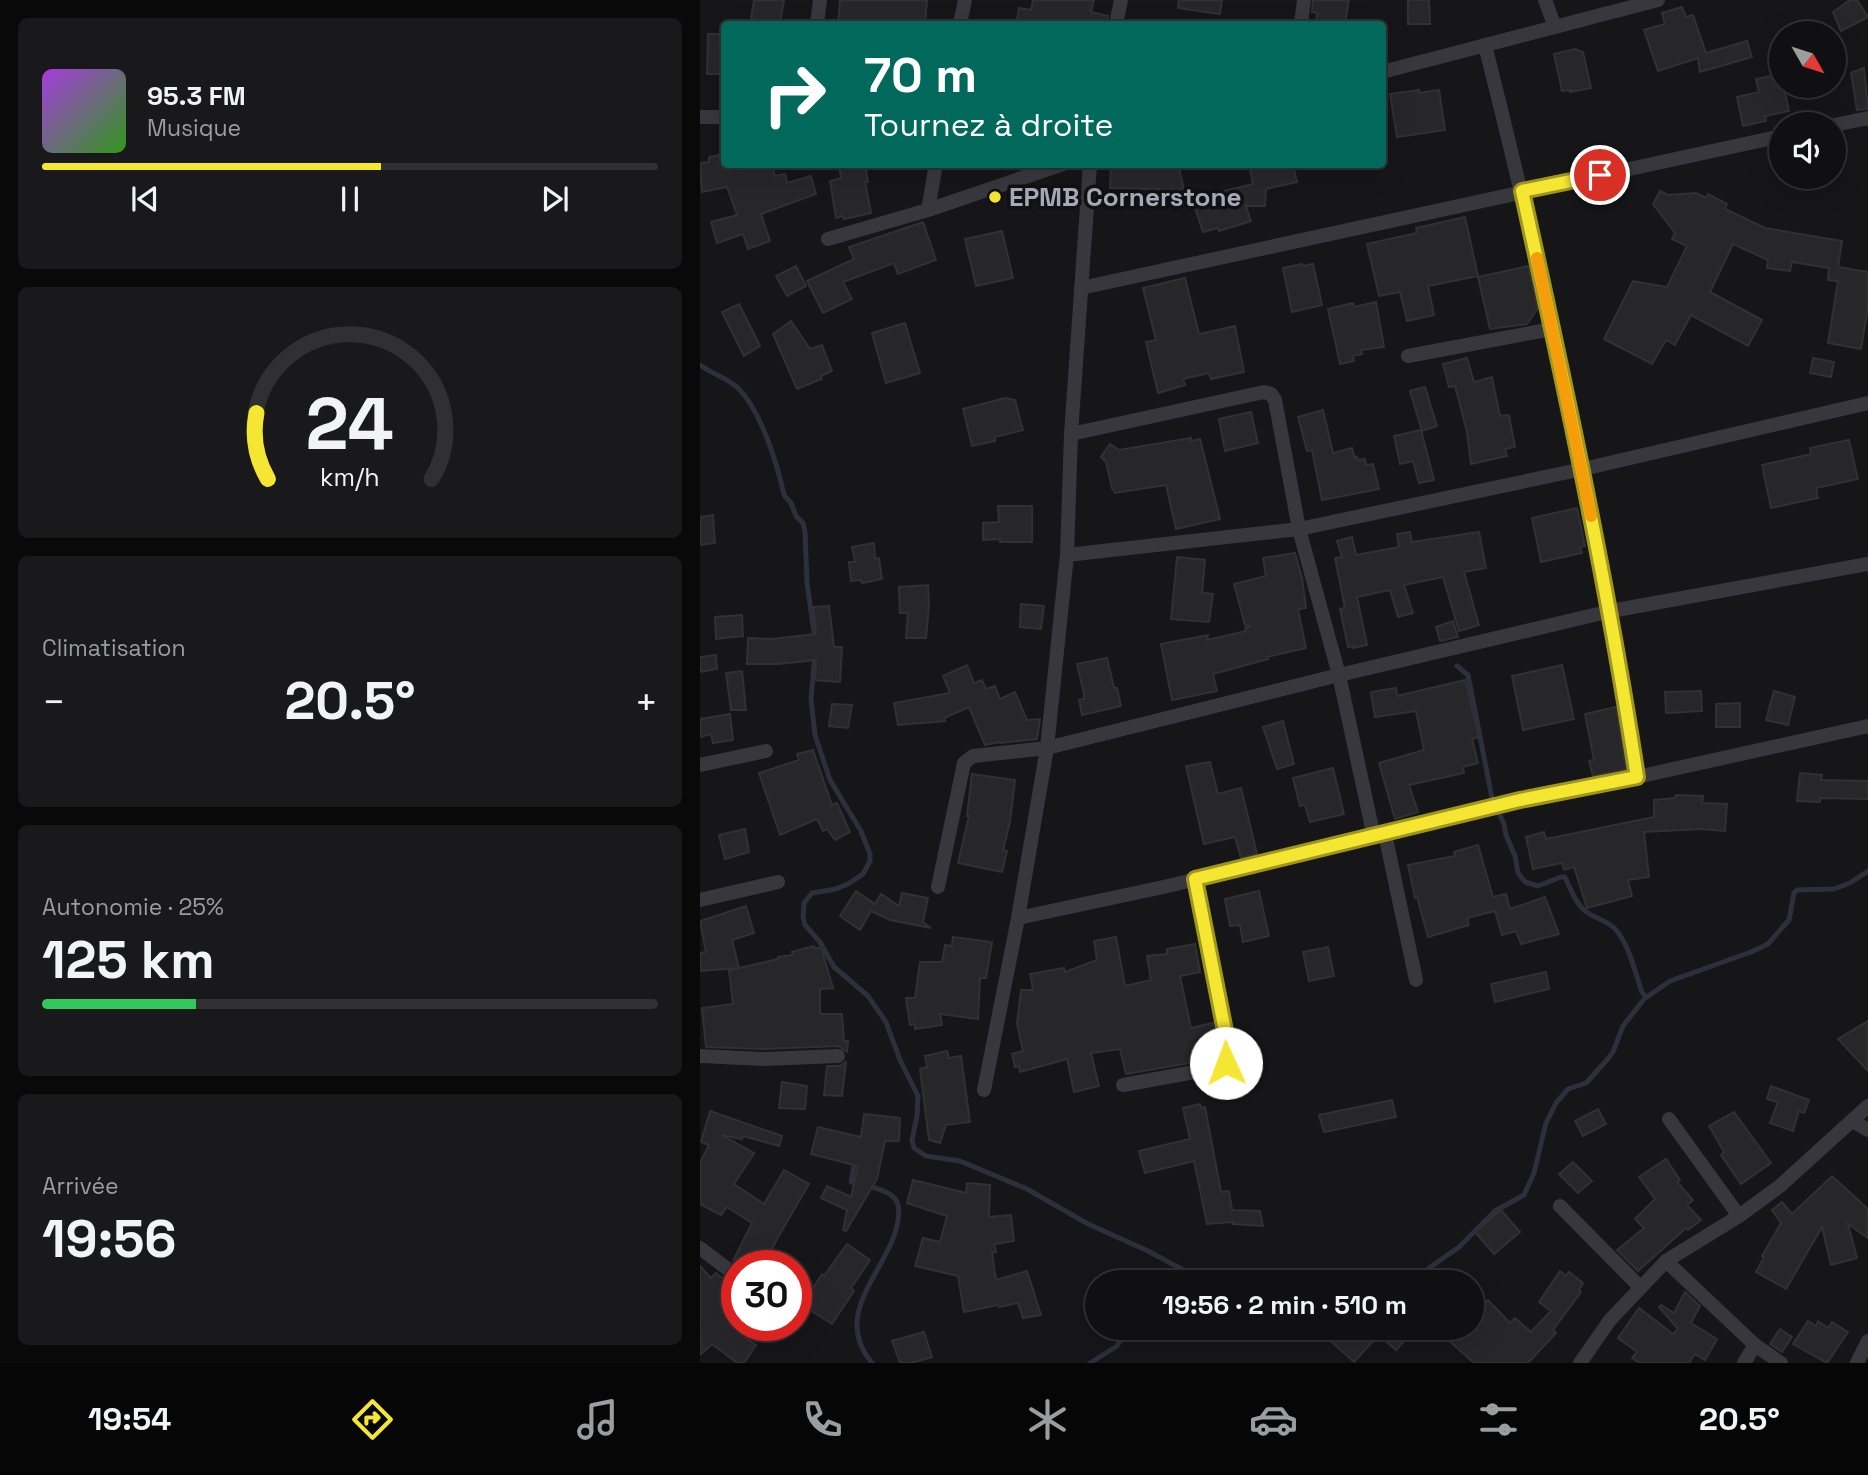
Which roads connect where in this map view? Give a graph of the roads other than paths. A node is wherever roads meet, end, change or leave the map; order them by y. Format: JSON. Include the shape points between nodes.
{"nodes":[{"id":1,"x":820,"y":0,"type":"edge"},
{"id":2,"x":965,"y":0,"type":"edge"},
{"id":3,"x":1121,"y":0,"type":"edge"},
{"id":4,"x":1304,"y":0,"type":"edge"},
{"id":5,"x":1545,"y":0,"type":"edge"},
{"id":6,"x":1658,"y":0,"type":"edge"},
{"id":7,"x":817,"y":21,"type":"edge"},
{"id":8,"x":961,"y":21,"type":"edge"},
{"id":9,"x":1117,"y":21,"type":"edge"},
{"id":10,"x":1301,"y":21,"type":"edge"},
{"id":11,"x":1555,"y":27,"type":"junction"},
{"id":12,"x":1485,"y":45,"type":"junction"},
{"id":13,"x":1386,"y":71,"type":"edge"},
{"id":14,"x":700,"y":117,"type":"edge"},
{"id":15,"x":721,"y":117,"type":"edge"},
{"id":16,"x":1868,"y":118,"type":"edge"},
{"id":17,"x":1846,"y":123,"type":"edge"},
{"id":18,"x":1769,"y":139,"type":"edge"},
{"id":19,"x":935,"y":168,"type":"edge"},
{"id":20,"x":1051,"y":168,"type":"edge"},
{"id":21,"x":1090,"y":168,"type":"edge"},
{"id":22,"x":1522,"y":191,"type":"junction"},
{"id":23,"x":929,"y":210,"type":"junction"},
{"id":24,"x":828,"y":239,"type":"dead end"},
{"id":25,"x":1081,"y":288,"type":"junction"},
{"id":26,"x":1552,"y":330,"type":"junction"},
{"id":27,"x":1408,"y":356,"type":"dead end"},
{"id":28,"x":1868,"y":403,"type":"edge"},
{"id":29,"x":1071,"y":435,"type":"junction"},
{"id":30,"x":1583,"y":469,"type":"junction"},
{"id":31,"x":1299,"y":529,"type":"junction"},
{"id":32,"x":1067,"y":555,"type":"junction"},
{"id":33,"x":1868,"y":564,"type":"edge"},
{"id":34,"x":1611,"y":611,"type":"junction"},
{"id":35,"x":1339,"y":675,"type":"junction"},
{"id":36,"x":1868,"y":726,"type":"edge"},
{"id":37,"x":1047,"y":748,"type":"junction"},
{"id":38,"x":766,"y":751,"type":"dead end"},
{"id":39,"x":700,"y":765,"type":"edge"},
{"id":40,"x":1637,"y":777,"type":"junction"},
{"id":41,"x":1380,"y":835,"type":"junction"},
{"id":42,"x":1195,"y":879,"type":"junction"},
{"id":43,"x":778,"y":882,"type":"dead end"},
{"id":44,"x":939,"y":887,"type":"dead end"},
{"id":45,"x":700,"y":900,"type":"edge"},
{"id":46,"x":1018,"y":918,"type":"junction"},
{"id":47,"x":1416,"y":979,"type":"dead end"},
{"id":48,"x":700,"y":1056,"type":"edge"},
{"id":49,"x":838,"y":1056,"type":"dead end"},
{"id":50,"x":1123,"y":1085,"type":"dead end"},
{"id":51,"x":984,"y":1090,"type":"dead end"},
{"id":52,"x":1868,"y":1106,"type":"edge"},
{"id":53,"x":1669,"y":1119,"type":"dead end"},
{"id":54,"x":1853,"y":1121,"type":"junction"},
{"id":55,"x":1868,"y":1130,"type":"edge"},
{"id":56,"x":1560,"y":1206,"type":"dead end"},
{"id":57,"x":1740,"y":1216,"type":"junction"},
{"id":58,"x":700,"y":1248,"type":"edge"},
{"id":59,"x":1667,"y":1261,"type":"junction"},
{"id":60,"x":721,"y":1264,"type":"edge"},
{"id":61,"x":1640,"y":1287,"type":"junction"},
{"id":62,"x":1868,"y":1341,"type":"edge"},
{"id":63,"x":1755,"y":1345,"type":"junction"},
{"id":64,"x":1580,"y":1363,"type":"edge"},
{"id":65,"x":1744,"y":1363,"type":"edge"},
{"id":66,"x":1781,"y":1363,"type":"edge"},
{"id":67,"x":1857,"y":1363,"type":"edge"}],
"edges":[{"from":1,"to":7,"type":"street"},
{"from":2,"to":8,"type":"street"},
{"from":3,"to":9,"type":"street"},
{"from":4,"to":10,"type":"street"},
{"from":5,"to":11,"type":"street"},
{"from":6,"to":11,"type":"street"},
{"from":11,"to":12,"type":"street"},
{"from":12,"to":13,"type":"street"},
{"from":12,"to":22,"type":"street"},
{"from":14,"to":15,"type":"street"},
{"from":16,"to":17,"type":"street"},
{"from":18,"to":22,"type":"street"},
{"from":19,"to":23,"type":"street"},
{"from":20,"to":23,"type":"street"},
{"from":21,"to":25,"type":"street"},
{"from":22,"to":25,"type":"street"},
{"from":22,"to":26,"type":"street"},
{"from":23,"to":24,"type":"street"},
{"from":25,"to":29,"type":"street"},
{"from":26,"to":27,"type":"street"},
{"from":26,"to":30,"type":"street"},
{"from":28,"to":30,"type":"street"},
{"from":29,"to":31,"type":"street","via":[[1271,394]]},
{"from":29,"to":32,"type":"street"},
{"from":30,"to":31,"type":"street"},
{"from":30,"to":34,"type":"street"},
{"from":31,"to":32,"type":"street"},
{"from":31,"to":35,"type":"street"},
{"from":32,"to":37,"type":"street"},
{"from":33,"to":34,"type":"street"},
{"from":34,"to":35,"type":"street"},
{"from":34,"to":40,"type":"street"},
{"from":35,"to":37,"type":"street"},
{"from":35,"to":41,"type":"street"},
{"from":36,"to":40,"type":"street"},
{"from":37,"to":44,"type":"street","via":[[973,756],[964,763]]},
{"from":37,"to":46,"type":"street"},
{"from":38,"to":39,"type":"street"},
{"from":40,"to":41,"type":"street"},
{"from":41,"to":42,"type":"street"},
{"from":41,"to":47,"type":"street"},
{"from":42,"to":46,"type":"street"},
{"from":42,"to":50,"type":"street","via":[[1229,1058],[1222,1067]]},
{"from":43,"to":45,"type":"street"},
{"from":46,"to":51,"type":"street"},
{"from":48,"to":49,"type":"street"},
{"from":52,"to":54,"type":"street"},
{"from":53,"to":57,"type":"street"},
{"from":54,"to":55,"type":"street"},
{"from":54,"to":57,"type":"street"},
{"from":56,"to":61,"type":"street"},
{"from":57,"to":59,"type":"street"},
{"from":58,"to":60,"type":"street"},
{"from":59,"to":61,"type":"street"},
{"from":59,"to":63,"type":"street"},
{"from":61,"to":64,"type":"street"},
{"from":62,"to":67,"type":"street"},
{"from":63,"to":65,"type":"street"},
{"from":63,"to":66,"type":"street"}]}
